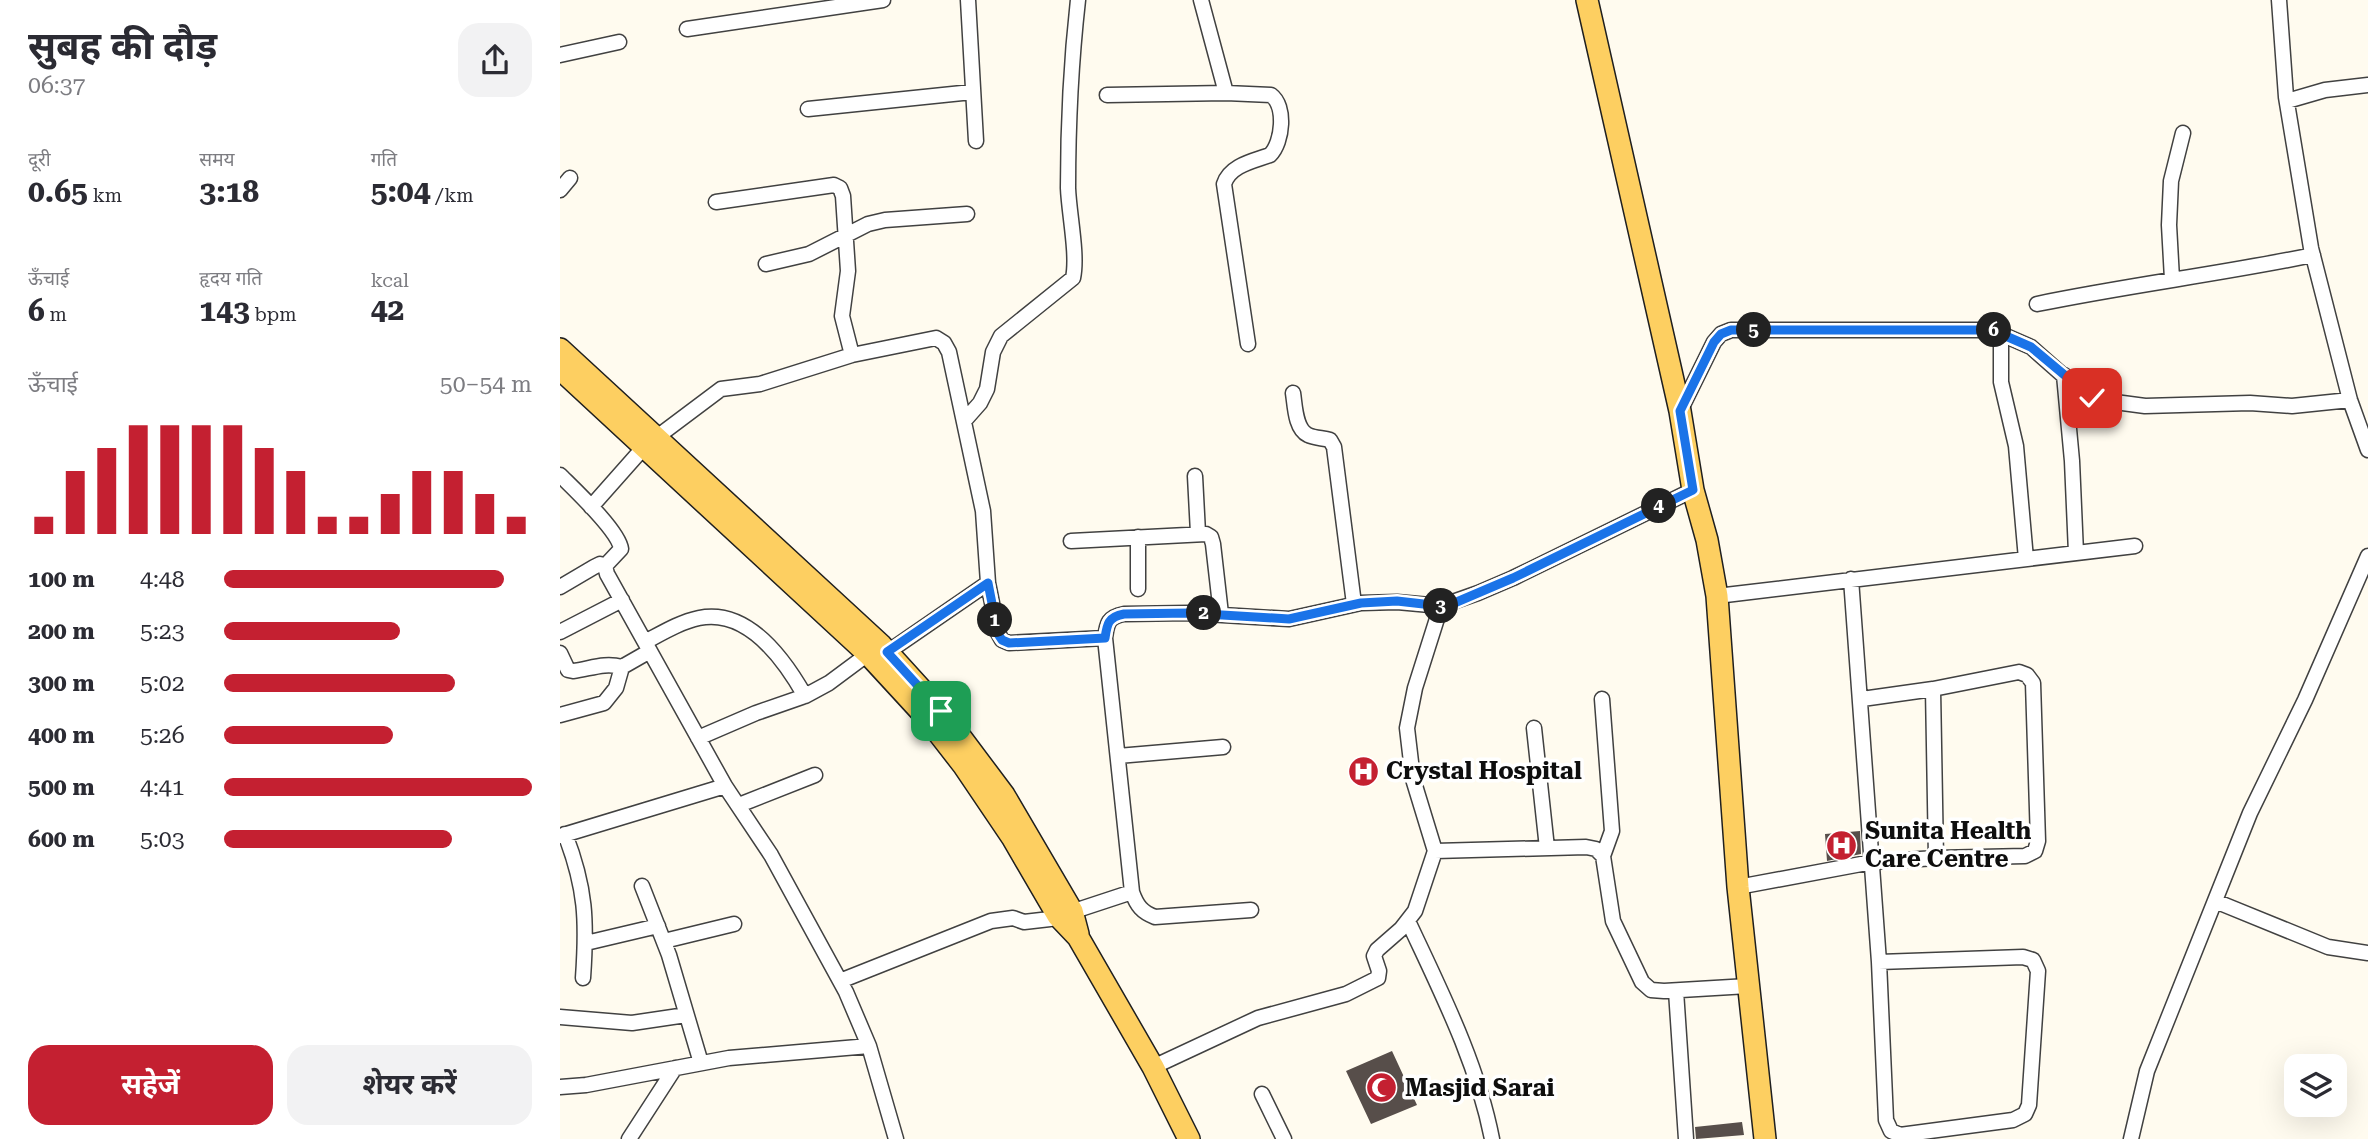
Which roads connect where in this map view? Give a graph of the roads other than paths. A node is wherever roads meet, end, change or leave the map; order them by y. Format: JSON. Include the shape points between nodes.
{"nodes":[{"id":1,"x":883,"y":0,"type":"edge"},
{"id":2,"x":968,"y":0,"type":"edge"},
{"id":3,"x":1078,"y":0,"type":"edge"},
{"id":4,"x":1201,"y":0,"type":"edge"},
{"id":5,"x":1587,"y":0,"type":"edge"},
{"id":6,"x":2279,"y":0,"type":"edge"},
{"id":7,"x":687,"y":29,"type":"dead end"},
{"id":8,"x":619,"y":42,"type":"dead end"},
{"id":9,"x":560,"y":55,"type":"edge"},
{"id":10,"x":2368,"y":85,"type":"edge"},
{"id":11,"x":972,"y":92,"type":"junction"},
{"id":12,"x":1226,"y":93,"type":"junction"},
{"id":13,"x":1107,"y":95,"type":"dead end"},
{"id":14,"x":2287,"y":101,"type":"junction"},
{"id":15,"x":808,"y":109,"type":"dead end"},
{"id":16,"x":2183,"y":133,"type":"dead end"},
{"id":17,"x":976,"y":141,"type":"dead end"},
{"id":18,"x":570,"y":178,"type":"dead end"},
{"id":19,"x":560,"y":190,"type":"edge"},
{"id":20,"x":716,"y":202,"type":"dead end"},
{"id":21,"x":967,"y":214,"type":"dead end"},
{"id":22,"x":845,"y":236,"type":"junction"},
{"id":23,"x":2313,"y":255,"type":"junction"},
{"id":24,"x":766,"y":264,"type":"dead end"},
{"id":25,"x":2172,"y":279,"type":"junction"},
{"id":26,"x":2037,"y":304,"type":"dead end"},
{"id":27,"x":2001,"y":332,"type":"junction"},
{"id":28,"x":1248,"y":344,"type":"dead end"},
{"id":29,"x":560,"y":349,"type":"edge"},
{"id":30,"x":852,"y":355,"type":"junction"},
{"id":31,"x":560,"y":369,"type":"edge"},
{"id":32,"x":2064,"y":375,"type":"junction"},
{"id":33,"x":1293,"y":393,"type":"dead end"},
{"id":34,"x":2350,"y":400,"type":"junction"},
{"id":35,"x":1680,"y":411,"type":"junction"},
{"id":36,"x":965,"y":420,"type":"junction"},
{"id":37,"x":652,"y":442,"type":"junction"},
{"id":38,"x":2368,"y":450,"type":"edge"},
{"id":39,"x":560,"y":475,"type":"edge"},
{"id":40,"x":1195,"y":476,"type":"dead end"},
{"id":41,"x":1693,"y":490,"type":"junction"},
{"id":42,"x":590,"y":507,"type":"junction"},
{"id":43,"x":1198,"y":533,"type":"junction"},
{"id":44,"x":1138,"y":537,"type":"junction"},
{"id":45,"x":1071,"y":541,"type":"dead end"},
{"id":46,"x":2135,"y":546,"type":"dead end"},
{"id":47,"x":2076,"y":553,"type":"junction"},
{"id":48,"x":2368,"y":556,"type":"edge"},
{"id":49,"x":2026,"y":559,"type":"junction"},
{"id":50,"x":605,"y":566,"type":"junction"},
{"id":51,"x":1851,"y":579,"type":"junction"},
{"id":52,"x":988,"y":583,"type":"junction"},
{"id":53,"x":560,"y":587,"type":"edge"},
{"id":54,"x":1138,"y":589,"type":"dead end"},
{"id":55,"x":1717,"y":596,"type":"junction"},
{"id":56,"x":622,"y":600,"type":"junction"},
{"id":57,"x":1354,"y":604,"type":"junction"},
{"id":58,"x":1441,"y":606,"type":"junction"},
{"id":59,"x":1221,"y":614,"type":"junction"},
{"id":60,"x":560,"y":632,"type":"edge"},
{"id":61,"x":1105,"y":638,"type":"junction"},
{"id":62,"x":648,"y":647,"type":"junction"},
{"id":63,"x":560,"y":653,"type":"edge"},
{"id":64,"x":877,"y":656,"type":"junction"},
{"id":65,"x":622,"y":667,"type":"junction"},
{"id":66,"x":1934,"y":689,"type":"junction"},
{"id":67,"x":805,"y":696,"type":"junction"},
{"id":68,"x":1602,"y":699,"type":"dead end"},
{"id":69,"x":1862,"y":699,"type":"junction"},
{"id":70,"x":560,"y":715,"type":"edge"},
{"id":71,"x":1534,"y":728,"type":"dead end"},
{"id":72,"x":698,"y":738,"type":"junction"},
{"id":73,"x":1223,"y":747,"type":"dead end"},
{"id":74,"x":1118,"y":756,"type":"junction"},
{"id":75,"x":815,"y":775,"type":"dead end"},
{"id":76,"x":725,"y":786,"type":"junction"},
{"id":77,"x":739,"y":804,"type":"junction"},
{"id":78,"x":562,"y":835,"type":"edge"},
{"id":79,"x":1547,"y":848,"type":"junction"},
{"id":80,"x":1435,"y":851,"type":"junction"},
{"id":81,"x":1603,"y":856,"type":"junction"},
{"id":82,"x":1936,"y":858,"type":"junction"},
{"id":83,"x":1872,"y":862,"type":"junction"},
{"id":84,"x":642,"y":886,"type":"dead end"},
{"id":85,"x":1738,"y":887,"type":"junction"},
{"id":86,"x":1132,"y":892,"type":"junction"},
{"id":87,"x":2215,"y":901,"type":"junction"},
{"id":88,"x":1251,"y":910,"type":"dead end"},
{"id":89,"x":1065,"y":914,"type":"junction"},
{"id":90,"x":1408,"y":921,"type":"junction"},
{"id":91,"x":734,"y":924,"type":"dead end"},
{"id":92,"x":658,"y":926,"type":"junction"},
{"id":93,"x":664,"y":941,"type":"junction"},
{"id":94,"x":586,"y":943,"type":"junction"},
{"id":95,"x":2368,"y":953,"type":"edge"},
{"id":96,"x":1879,"y":962,"type":"junction"},
{"id":97,"x":583,"y":978,"type":"dead end"},
{"id":98,"x":840,"y":981,"type":"junction"},
{"id":99,"x":1748,"y":986,"type":"junction"},
{"id":100,"x":1676,"y":991,"type":"junction"},
{"id":101,"x":687,"y":1015,"type":"junction"},
{"id":102,"x":560,"y":1017,"type":"edge"},
{"id":103,"x":869,"y":1046,"type":"junction"},
{"id":104,"x":701,"y":1063,"type":"junction"},
{"id":105,"x":1153,"y":1067,"type":"junction"},
{"id":106,"x":675,"y":1068,"type":"junction"},
{"id":107,"x":560,"y":1087,"type":"edge"},
{"id":108,"x":1262,"y":1094,"type":"dead end"},
{"id":109,"x":629,"y":1139,"type":"edge"},
{"id":110,"x":896,"y":1139,"type":"edge"},
{"id":111,"x":1189,"y":1139,"type":"edge"},
{"id":112,"x":1284,"y":1139,"type":"edge"},
{"id":113,"x":1492,"y":1139,"type":"edge"},
{"id":114,"x":1686,"y":1139,"type":"edge"},
{"id":115,"x":1765,"y":1139,"type":"edge"},
{"id":116,"x":2131,"y":1139,"type":"edge"}],
"edges":[{"from":1,"to":7,"type":"street"},
{"from":2,"to":11,"type":"street"},
{"from":3,"to":36,"type":"street","via":[[1068,187],[1073,278],[1001,336],[993,352],[987,389]]},
{"from":4,"to":12,"type":"street"},
{"from":5,"to":35,"type":"main road"},
{"from":6,"to":14,"type":"street"},
{"from":8,"to":9,"type":"street"},
{"from":10,"to":14,"type":"street"},
{"from":11,"to":15,"type":"street"},
{"from":11,"to":17,"type":"street"},
{"from":12,"to":13,"type":"street"},
{"from":12,"to":28,"type":"street","via":[[1271,95],[1280,107],[1275,150],[1235,169],[1224,184]]},
{"from":14,"to":23,"type":"street"},
{"from":16,"to":25,"type":"street","via":[[2171,181]]},
{"from":18,"to":19,"type":"street"},
{"from":20,"to":22,"type":"street","via":[[834,185],[843,196]]},
{"from":21,"to":22,"type":"street","via":[[885,220]]},
{"from":22,"to":24,"type":"street","via":[[809,254]]},
{"from":22,"to":30,"type":"street","via":[[848,271],[842,316]]},
{"from":23,"to":25,"type":"street"},
{"from":23,"to":34,"type":"street"},
{"from":25,"to":26,"type":"street"},
{"from":27,"to":32,"type":"street","via":[[2031,347]]},
{"from":27,"to":35,"type":"street","via":[[1731,330],[1714,342]]},
{"from":27,"to":49,"type":"street","via":[[2001,382],[2016,446]]},
{"from":29,"to":37,"type":"main road"},
{"from":30,"to":36,"type":"street","via":[[936,338],[949,352]]},
{"from":30,"to":37,"type":"street","via":[[760,384],[721,390]]},
{"from":31,"to":37,"type":"main road"},
{"from":32,"to":34,"type":"street","via":[[2092,398],[2145,406],[2292,406]]},
{"from":32,"to":47,"type":"street"},
{"from":33,"to":57,"type":"street","via":[[1303,432],[1330,440],[1334,447]]},
{"from":34,"to":38,"type":"street"},
{"from":35,"to":41,"type":"main road"},
{"from":36,"to":52,"type":"street","via":[[983,511]]},
{"from":37,"to":42,"type":"street"},
{"from":37,"to":64,"type":"main road"},
{"from":39,"to":42,"type":"street"},
{"from":40,"to":43,"type":"street"},
{"from":41,"to":55,"type":"main road"},
{"from":41,"to":58,"type":"street","via":[[1513,578]]},
{"from":42,"to":50,"type":"street","via":[[621,542],[621,549]]},
{"from":43,"to":44,"type":"street"},
{"from":43,"to":59,"type":"street","via":[[1211,537],[1213,544]]},
{"from":44,"to":45,"type":"street"},
{"from":44,"to":54,"type":"street"},
{"from":46,"to":47,"type":"street"},
{"from":47,"to":49,"type":"street"},
{"from":48,"to":87,"type":"street","via":[[2250,813]]},
{"from":49,"to":51,"type":"street"},
{"from":50,"to":53,"type":"street","via":[[594,566]]},
{"from":50,"to":56,"type":"street"},
{"from":51,"to":55,"type":"street"},
{"from":51,"to":69,"type":"street"},
{"from":52,"to":61,"type":"street","via":[[1002,640]]},
{"from":52,"to":64,"type":"street"},
{"from":55,"to":85,"type":"main road"},
{"from":56,"to":60,"type":"street"},
{"from":56,"to":62,"type":"street"},
{"from":57,"to":58,"type":"street","via":[[1397,601]]},
{"from":57,"to":59,"type":"street","via":[[1289,619]]},
{"from":58,"to":80,"type":"street","via":[[1407,729],[1413,779]]},
{"from":59,"to":61,"type":"street","via":[[1114,616],[1107,622]]},
{"from":61,"to":74,"type":"street"},
{"from":62,"to":65,"type":"street"},
{"from":62,"to":67,"type":"street","via":[[688,621],[715,616],[726,619],[764,640]]},
{"from":62,"to":72,"type":"street"},
{"from":63,"to":65,"type":"street","via":[[568,670],[612,664]]},
{"from":64,"to":67,"type":"street"},
{"from":64,"to":89,"type":"main road","via":[[941,711],[1004,795]]},
{"from":65,"to":70,"type":"street","via":[[613,694],[604,704]]},
{"from":66,"to":69,"type":"street"},
{"from":66,"to":82,"type":"street"},
{"from":66,"to":82,"type":"street","via":[[2019,672],[2033,683],[2038,841],[2035,851],[2025,856]]},
{"from":67,"to":72,"type":"street"},
{"from":68,"to":81,"type":"street","via":[[1612,831]]},
{"from":69,"to":83,"type":"street"},
{"from":71,"to":79,"type":"street"},
{"from":72,"to":76,"type":"street"},
{"from":73,"to":74,"type":"street"},
{"from":74,"to":86,"type":"street"},
{"from":75,"to":77,"type":"street"},
{"from":76,"to":77,"type":"street"},
{"from":76,"to":78,"type":"street"},
{"from":77,"to":98,"type":"street"},
{"from":78,"to":94,"type":"street","via":[[581,881]]},
{"from":79,"to":80,"type":"street"},
{"from":79,"to":81,"type":"street","via":[[1587,847]]},
{"from":80,"to":90,"type":"street"},
{"from":81,"to":100,"type":"street","via":[[1613,921],[1642,982],[1651,989]]},
{"from":82,"to":83,"type":"street"},
{"from":83,"to":85,"type":"street"},
{"from":83,"to":96,"type":"street"},
{"from":84,"to":92,"type":"street"},
{"from":85,"to":99,"type":"main road"},
{"from":86,"to":88,"type":"street","via":[[1144,913],[1155,917]]},
{"from":86,"to":89,"type":"street"},
{"from":87,"to":95,"type":"street","via":[[2328,947]]},
{"from":87,"to":116,"type":"street","via":[[2147,1071]]},
{"from":89,"to":98,"type":"street","via":[[1037,922],[991,921]]},
{"from":89,"to":105,"type":"main road"},
{"from":90,"to":105,"type":"street","via":[[1377,950],[1374,956],[1380,971],[1372,982],[1346,994],[1258,1018]]},
{"from":90,"to":113,"type":"street","via":[[1456,1026]]},
{"from":91,"to":93,"type":"street"},
{"from":92,"to":93,"type":"street"},
{"from":92,"to":94,"type":"street"},
{"from":93,"to":101,"type":"street"},
{"from":94,"to":97,"type":"street"},
{"from":96,"to":96,"type":"street","via":[[1886,1120],[1891,1131],[1900,1135],[2013,1120],[2025,1114],[2038,971],[2033,960]]},
{"from":98,"to":103,"type":"street"},
{"from":99,"to":100,"type":"street"},
{"from":99,"to":115,"type":"main road"},
{"from":100,"to":114,"type":"street"},
{"from":101,"to":102,"type":"street","via":[[617,1023]]},
{"from":101,"to":104,"type":"street"},
{"from":103,"to":104,"type":"street"},
{"from":103,"to":110,"type":"street"},
{"from":104,"to":106,"type":"street"},
{"from":105,"to":111,"type":"main road"},
{"from":106,"to":107,"type":"street"},
{"from":106,"to":109,"type":"street"},
{"from":108,"to":112,"type":"street"}]}
